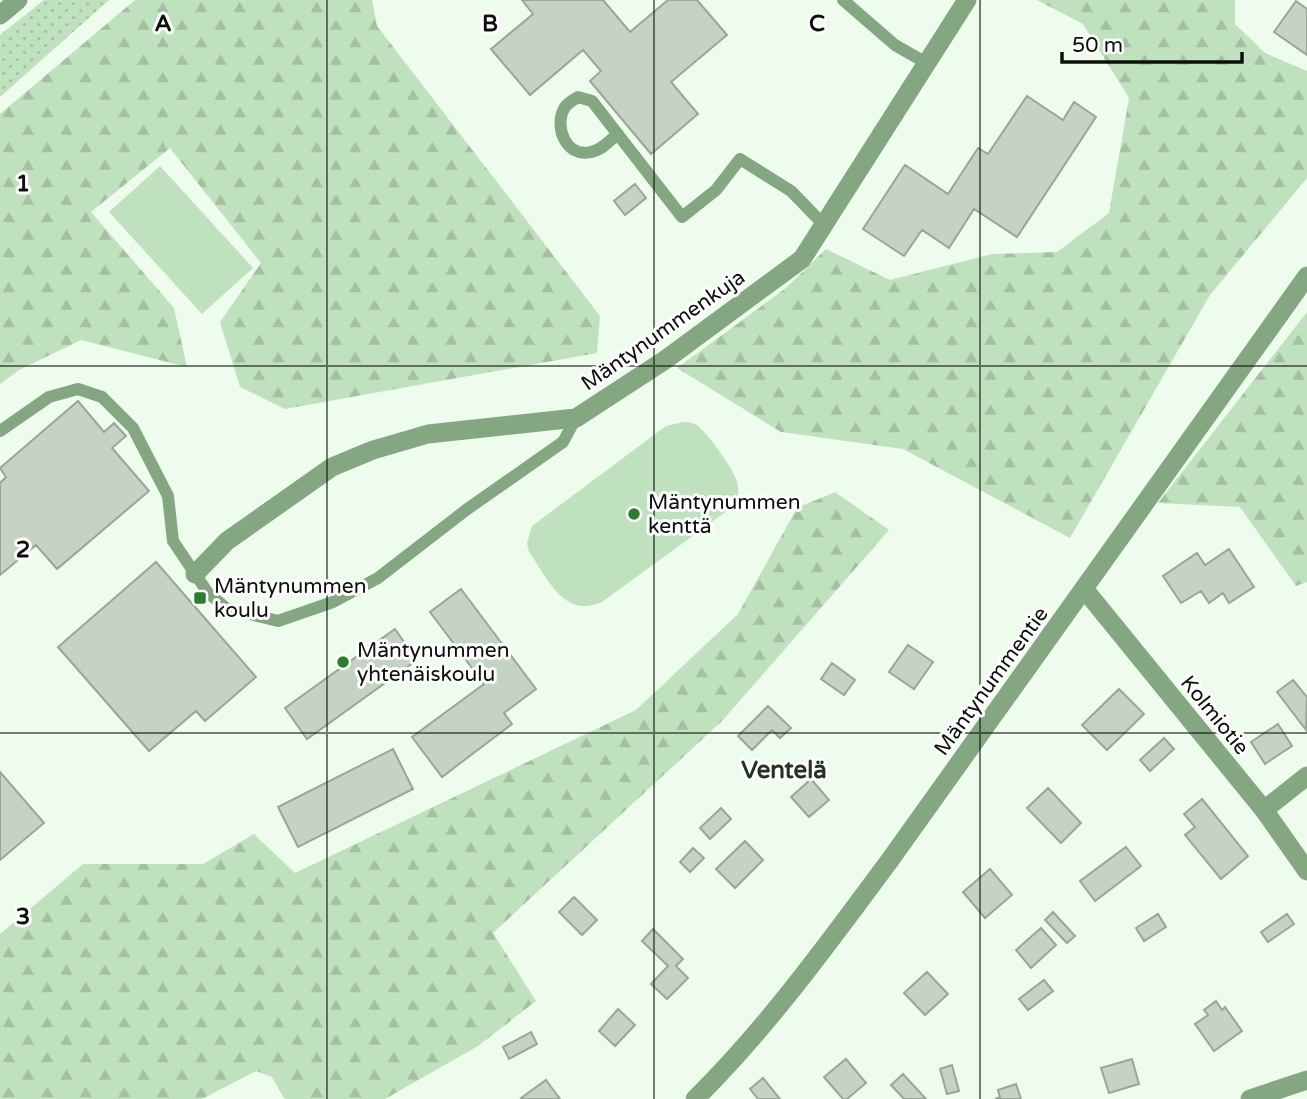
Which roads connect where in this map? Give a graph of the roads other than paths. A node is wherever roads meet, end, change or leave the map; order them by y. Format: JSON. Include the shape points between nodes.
{"nodes":[{"id":1,"x":18,"y":0,"type":"edge"},
{"id":2,"x":843,"y":0,"type":"edge"},
{"id":3,"x":968,"y":0,"type":"edge"},
{"id":4,"x":0,"y":15,"type":"edge"},
{"id":5,"x":928,"y":64,"type":"junction"},
{"id":6,"x":618,"y":134,"type":"junction"},
{"id":7,"x":824,"y":225,"type":"junction"},
{"id":8,"x":1307,"y":276,"type":"edge"},
{"id":9,"x":576,"y":418,"type":"junction"},
{"id":10,"x":0,"y":431,"type":"edge"},
{"id":11,"x":195,"y":575,"type":"junction"},
{"id":12,"x":1085,"y":590,"type":"junction"},
{"id":13,"x":1307,"y":776,"type":"edge"},
{"id":14,"x":1264,"y":810,"type":"junction"},
{"id":15,"x":1307,"y":871,"type":"edge"},
{"id":16,"x":1307,"y":1080,"type":"edge"},
{"id":17,"x":695,"y":1099,"type":"edge"},
{"id":18,"x":1250,"y":1099,"type":"edge"}],
"edges":[{"from":1,"to":4,"type":"street"},
{"from":2,"to":5,"type":"lane","via":[[895,45]]},
{"from":3,"to":5,"type":"street","name":"Mäntynummenkuja"},
{"from":5,"to":7,"type":"street","name":"Mäntynummenkuja"},
{"from":6,"to":6,"type":"lane","via":[[592,100],[578,97],[566,104],[560,118],[562,134],[576,151],[600,149]]},
{"from":6,"to":7,"type":"lane","via":[[682,217],[716,190],[740,159],[791,191]]},
{"from":7,"to":9,"type":"street","name":"Mäntynummenkuja","via":[[802,259],[665,360]]},
{"from":8,"to":12,"type":"street","name":"Mäntynummentie"},
{"from":9,"to":11,"type":"street","name":"Mäntynummenkuja","via":[[428,434],[373,450],[332,467],[227,541]]},
{"from":9,"to":11,"type":"lane","via":[[563,442],[378,578],[332,602],[278,621],[226,608]]},
{"from":10,"to":11,"type":"lane","via":[[49,397],[78,389],[102,397],[133,428],[168,496],[173,541]]},
{"from":12,"to":14,"type":"street","name":"Kolmiotie"},
{"from":12,"to":17,"type":"street","name":"Mäntynummentie","via":[[826,947]]},
{"from":13,"to":14,"type":"street"},
{"from":14,"to":15,"type":"street","name":"Kolmiotie"},
{"from":16,"to":18,"type":"street"}]}
